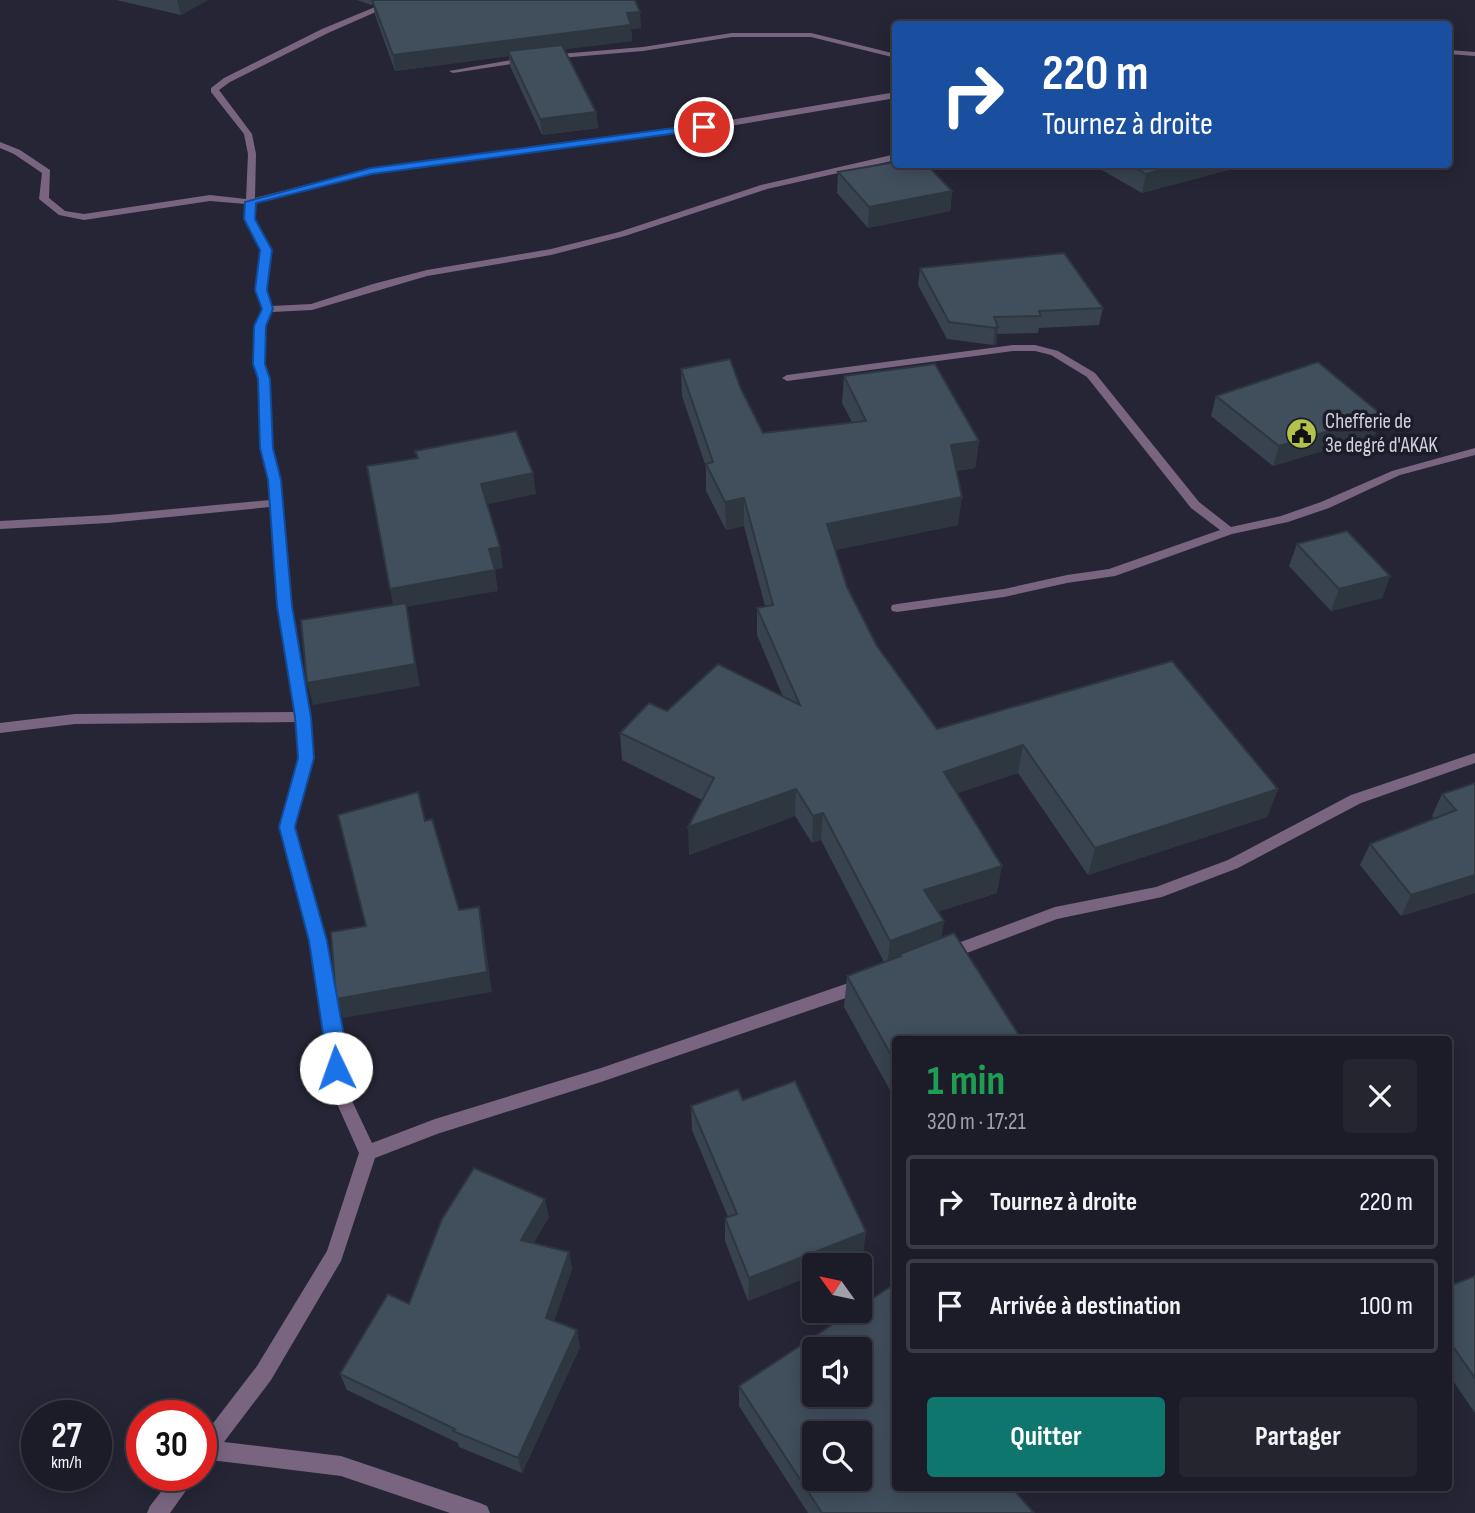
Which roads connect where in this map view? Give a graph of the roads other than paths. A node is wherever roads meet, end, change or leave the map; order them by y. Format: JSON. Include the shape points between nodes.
{"nodes":[{"id":1,"x":399,"y":0,"type":"edge"},
{"id":2,"x":1452,"y":52,"type":"edge"},
{"id":3,"x":1475,"y":54,"type":"edge"},
{"id":4,"x":892,"y":55,"type":"edge"},
{"id":5,"x":453,"y":71,"type":"dead end"},
{"id":6,"x":892,"y":96,"type":"edge"},
{"id":7,"x":0,"y":145,"type":"edge"},
{"id":8,"x":892,"y":158,"type":"edge"},
{"id":9,"x":250,"y":202,"type":"junction"},
{"id":10,"x":268,"y":309,"type":"junction"},
{"id":11,"x":787,"y":378,"type":"dead end"},
{"id":12,"x":1475,"y":451,"type":"edge"},
{"id":13,"x":276,"y":503,"type":"junction"},
{"id":14,"x":0,"y":525,"type":"edge"},
{"id":15,"x":1229,"y":531,"type":"junction"},
{"id":16,"x":897,"y":608,"type":"dead end"},
{"id":17,"x":303,"y":717,"type":"junction"},
{"id":18,"x":0,"y":728,"type":"edge"},
{"id":19,"x":1475,"y":758,"type":"edge"},
{"id":20,"x":938,"y":958,"type":"edge"},
{"id":21,"x":873,"y":982,"type":"edge"},
{"id":22,"x":368,"y":1153,"type":"junction"},
{"id":23,"x":217,"y":1436,"type":"edge"},
{"id":24,"x":217,"y":1454,"type":"edge"},
{"id":25,"x":174,"y":1491,"type":"edge"},
{"id":26,"x":157,"y":1513,"type":"edge"},
{"id":27,"x":480,"y":1513,"type":"edge"}],
"edges":[{"from":1,"to":9,"type":"street","via":[[325,31],[214,90],[248,134]]},
{"from":2,"to":3,"type":"street"},
{"from":4,"to":5,"type":"street","via":[[811,35],[732,35]]},
{"from":6,"to":9,"type":"street","via":[[730,123],[371,171]]},
{"from":7,"to":9,"type":"street","via":[[47,172],[44,199],[62,213],[85,217],[210,198]]},
{"from":8,"to":10,"type":"street","via":[[764,187],[622,234],[551,252],[427,273],[312,307]]},
{"from":9,"to":10,"type":"street","via":[[250,219],[266,250],[261,290]]},
{"from":10,"to":13,"type":"street","via":[[260,326],[259,364]]},
{"from":11,"to":15,"type":"street","via":[[1013,348],[1048,349],[1091,375],[1195,505]]},
{"from":12,"to":15,"type":"street","via":[[1396,473],[1284,519]]},
{"from":13,"to":14,"type":"street"},
{"from":13,"to":17,"type":"street","via":[[284,606]]},
{"from":15,"to":16,"type":"street","via":[[1111,573]]},
{"from":17,"to":18,"type":"street","via":[[75,719]]},
{"from":17,"to":22,"type":"street","via":[[306,758],[287,827],[318,941],[334,1030],[337,1086]]},
{"from":19,"to":20,"type":"street","via":[[1356,799],[1233,864],[1157,893],[1055,913]]},
{"from":21,"to":22,"type":"street"},
{"from":22,"to":23,"type":"street","via":[[335,1255],[264,1373]]},
{"from":24,"to":27,"type":"street","via":[[341,1466]]},
{"from":25,"to":26,"type":"street"}]}
